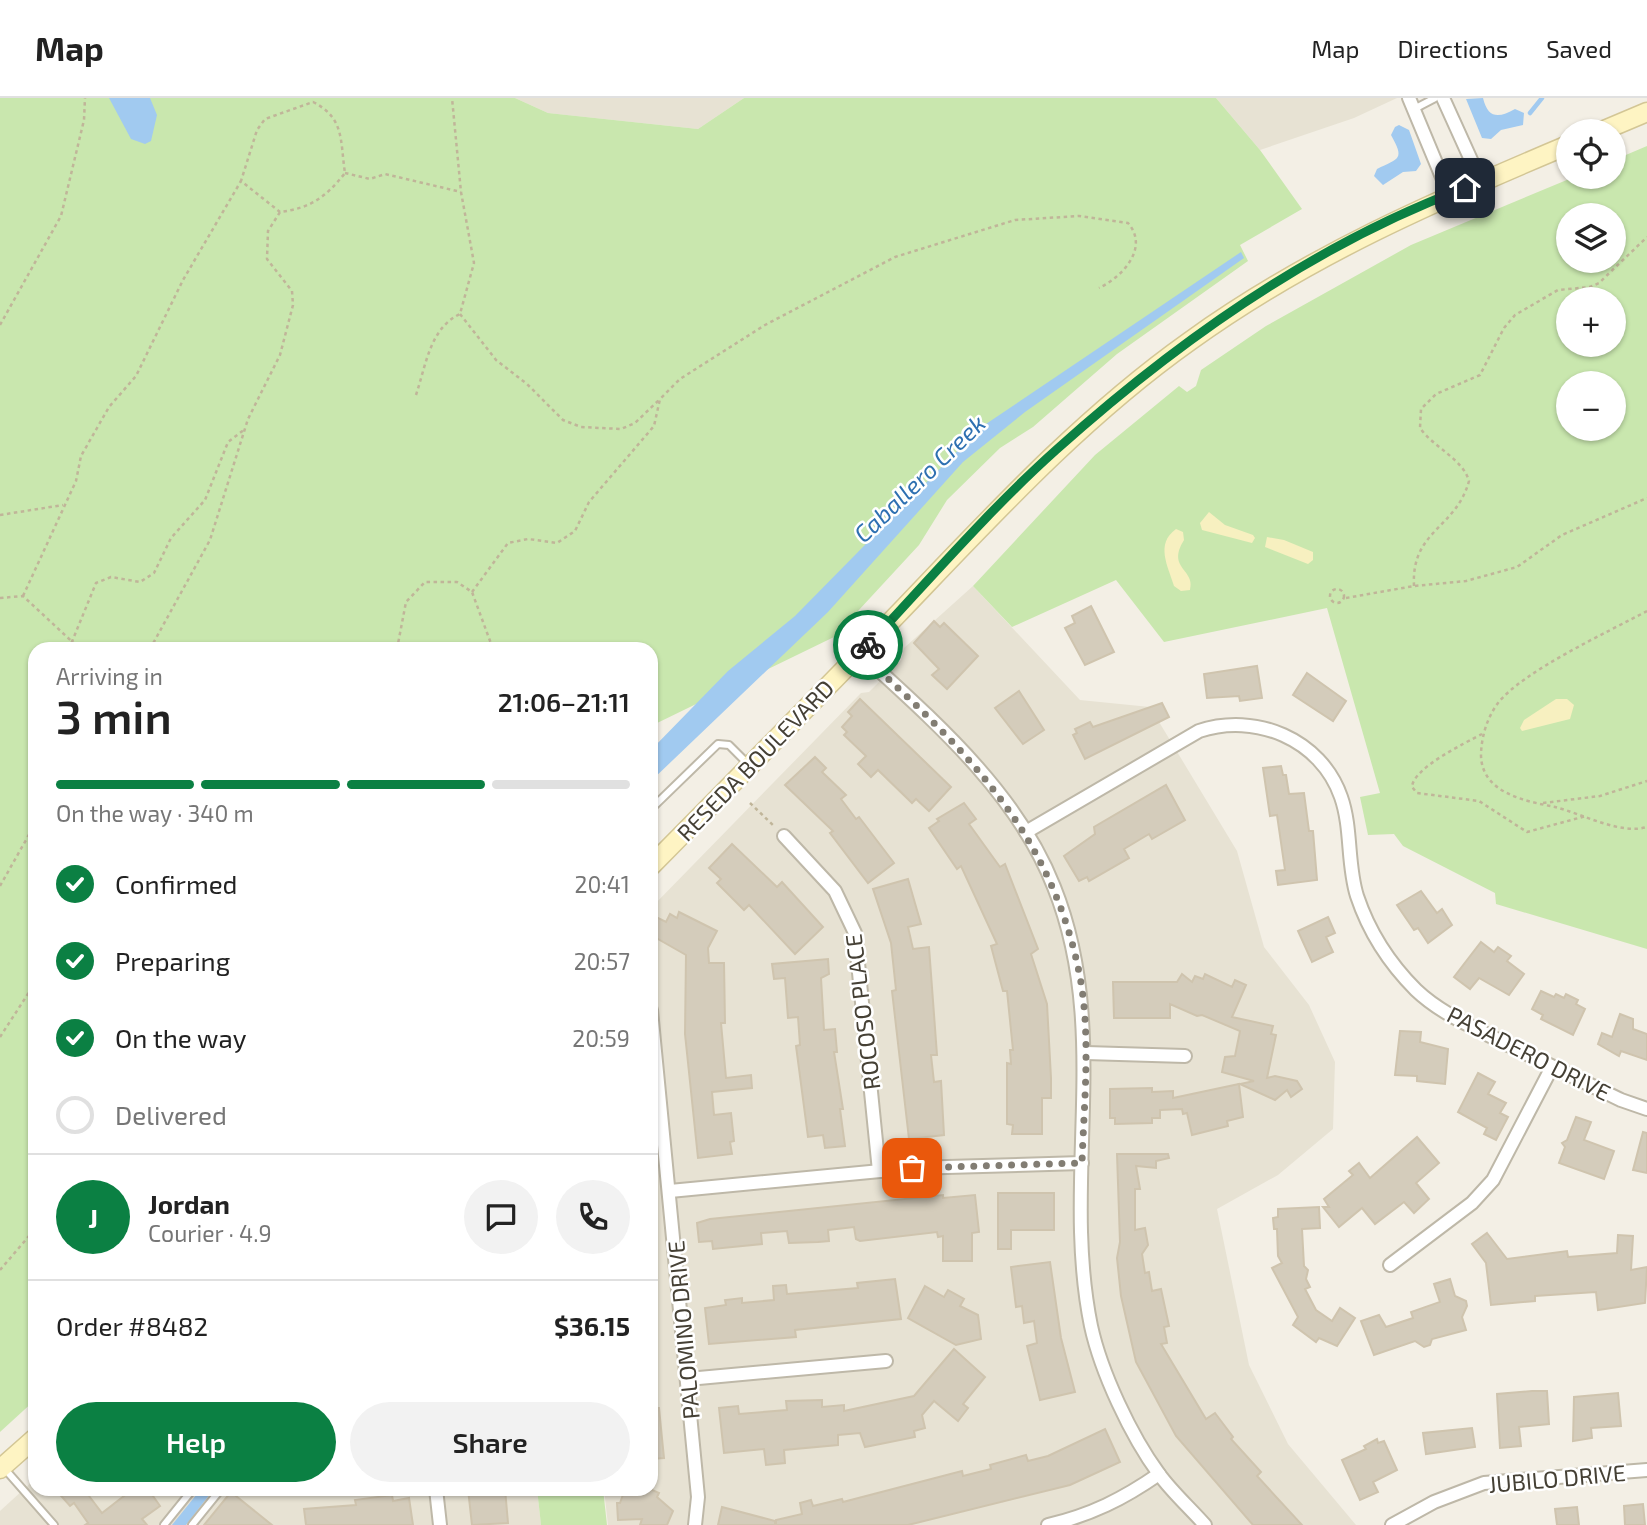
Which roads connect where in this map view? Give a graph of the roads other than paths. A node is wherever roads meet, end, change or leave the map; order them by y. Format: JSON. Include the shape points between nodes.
{"nodes":[{"id":1,"x":1436,"y":98,"type":"edge"},
{"id":2,"x":1443,"y":98,"type":"edge"},
{"id":3,"x":1411,"y":103,"type":"edge"},
{"id":4,"x":1647,"y":113,"type":"edge"},
{"id":5,"x":1626,"y":121,"type":"edge"},
{"id":6,"x":1556,"y":150,"type":"edge"},
{"id":7,"x":1481,"y":182,"type":"junction"},
{"id":8,"x":1449,"y":194,"type":"junction"},
{"id":9,"x":860,"y":653,"type":"junction"},
{"id":10,"x":750,"y":765,"type":"junction"},
{"id":11,"x":658,"y":802,"type":"edge"},
{"id":12,"x":1026,"y":832,"type":"junction"},
{"id":13,"x":784,"y":836,"type":"road end"},
{"id":14,"x":658,"y":859,"type":"edge"},
{"id":15,"x":1086,"y":1053,"type":"junction"},
{"id":16,"x":1185,"y":1056,"type":"dead end"},
{"id":17,"x":1552,"y":1067,"type":"junction"},
{"id":18,"x":658,"y":1077,"type":"edge"},
{"id":19,"x":1647,"y":1109,"type":"edge"},
{"id":20,"x":1082,"y":1163,"type":"junction"},
{"id":21,"x":879,"y":1171,"type":"junction"},
{"id":22,"x":670,"y":1191,"type":"junction"},
{"id":23,"x":1390,"y":1265,"type":"dead end"},
{"id":24,"x":886,"y":1361,"type":"dead end"},
{"id":25,"x":688,"y":1379,"type":"junction"},
{"id":26,"x":28,"y":1444,"type":"edge"},
{"id":27,"x":1,"y":1468,"type":"edge"},
{"id":28,"x":1647,"y":1470,"type":"edge"},
{"id":29,"x":1158,"y":1474,"type":"junction"},
{"id":30,"x":187,"y":1496,"type":"edge"},
{"id":31,"x":215,"y":1496,"type":"edge"},
{"id":32,"x":437,"y":1496,"type":"edge"},
{"id":33,"x":54,"y":1525,"type":"edge"},
{"id":34,"x":164,"y":1525,"type":"edge"},
{"id":35,"x":192,"y":1525,"type":"edge"},
{"id":36,"x":440,"y":1525,"type":"edge"},
{"id":37,"x":695,"y":1525,"type":"edge"},
{"id":38,"x":1048,"y":1525,"type":"edge"},
{"id":39,"x":1205,"y":1525,"type":"edge"},
{"id":40,"x":1392,"y":1525,"type":"edge"}],
"edges":[{"from":1,"to":3,"type":"lane"},
{"from":2,"to":7,"type":"street"},
{"from":3,"to":8,"type":"street"},
{"from":4,"to":5,"type":"main road"},
{"from":6,"to":7,"type":"main road","name":"RESEDA BOULEVARD"},
{"from":7,"to":8,"type":"main road","name":"RESEDA BOULEVARD"},
{"from":8,"to":9,"type":"main road","name":"RESEDA BOULEVARD","via":[[1341,246],[1189,341],[1054,452]]},
{"from":9,"to":10,"type":"main road","name":"RESEDA BOULEVARD"},
{"from":9,"to":12,"type":"street","via":[[961,750]]},
{"from":10,"to":11,"type":"lane","via":[[729,745],[718,744]]},
{"from":10,"to":14,"type":"main road","name":"RESEDA BOULEVARD"},
{"from":12,"to":15,"type":"street","via":[[1055,887],[1080,978]]},
{"from":12,"to":17,"type":"street","name":"PASADERO DRIVE","via":[[1199,731],[1222,723],[1278,732],[1310,750],[1329,772],[1342,798],[1357,895],[1391,963],[1418,992],[1454,1018]]},
{"from":13,"to":21,"type":"street","name":"ROCOSO PLACE","via":[[835,891],[855,933]]},
{"from":15,"to":16,"type":"street"},
{"from":15,"to":20,"type":"street"},
{"from":17,"to":19,"type":"street","name":"PASADERO DRIVE"},
{"from":17,"to":23,"type":"street","via":[[1493,1180],[1472,1203]]},
{"from":18,"to":22,"type":"street","name":"PALOMINO DRIVE"},
{"from":20,"to":21,"type":"street"},
{"from":20,"to":29,"type":"street","via":[[1084,1276],[1091,1327],[1111,1388]]},
{"from":21,"to":22,"type":"street"},
{"from":22,"to":25,"type":"street","name":"PALOMINO DRIVE"},
{"from":24,"to":25,"type":"street"},
{"from":25,"to":37,"type":"street","name":"PALOMINO DRIVE","via":[[698,1497]]},
{"from":26,"to":27,"type":"main road"},
{"from":27,"to":33,"type":"lane"},
{"from":28,"to":40,"type":"street","name":"JUBILO DRIVE","via":[[1484,1483]]},
{"from":29,"to":38,"type":"street","via":[[1122,1500]]},
{"from":29,"to":39,"type":"street"},
{"from":30,"to":34,"type":"lane"},
{"from":31,"to":35,"type":"lane"},
{"from":32,"to":36,"type":"street"}]}
